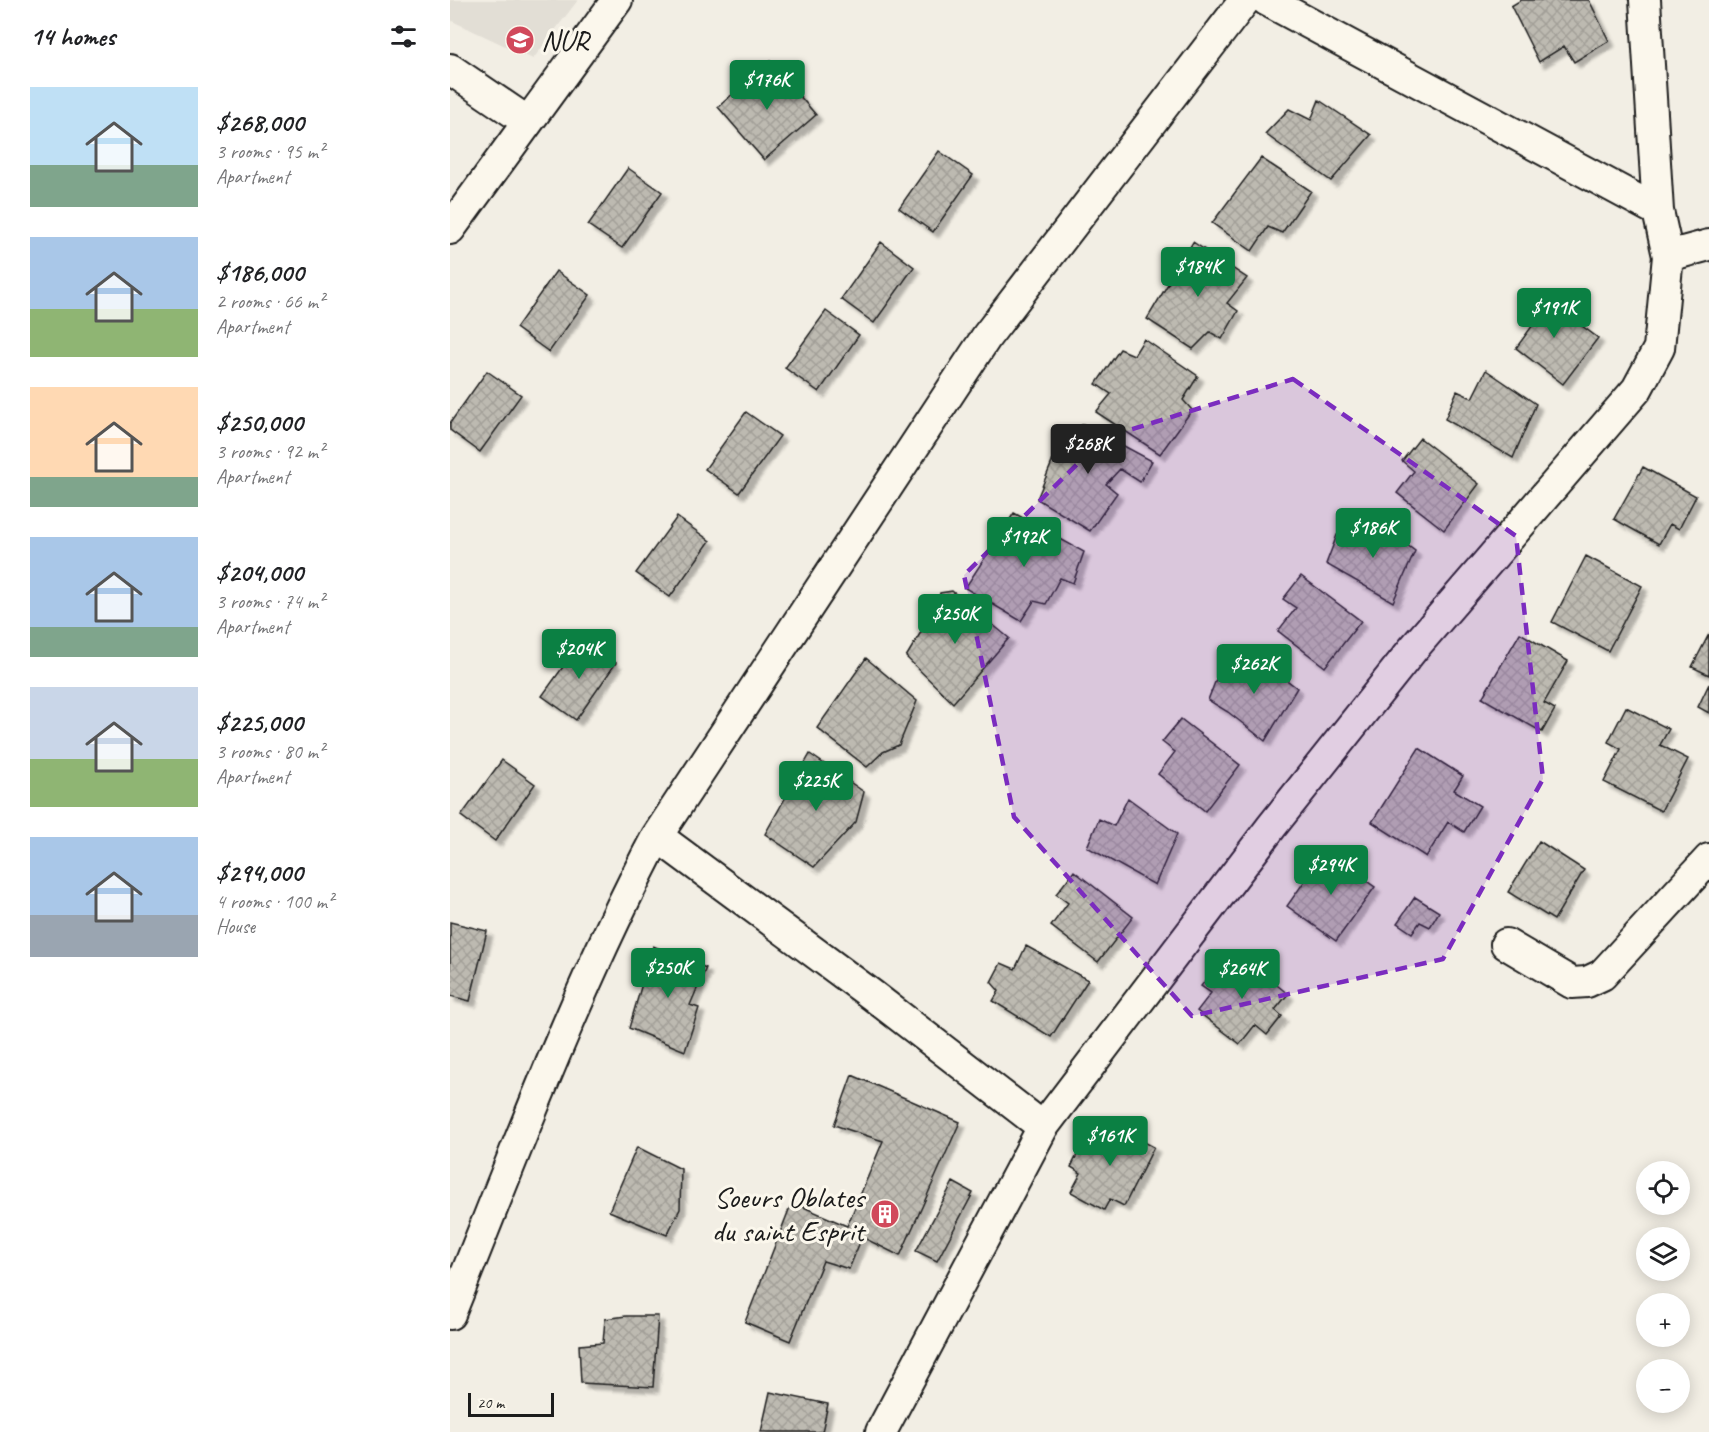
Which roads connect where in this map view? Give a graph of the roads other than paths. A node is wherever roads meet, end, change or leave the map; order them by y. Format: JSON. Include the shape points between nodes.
{"nodes":[{"id":1,"x":617,"y":0,"type":"edge"},
{"id":2,"x":1245,"y":0,"type":"edge"},
{"id":3,"x":1266,"y":0,"type":"edge"},
{"id":4,"x":1645,"y":0,"type":"edge"},
{"id":5,"x":450,"y":69,"type":"edge"},
{"id":6,"x":528,"y":122,"type":"junction"},
{"id":7,"x":1658,"y":211,"type":"junction"},
{"id":8,"x":450,"y":229,"type":"edge"},
{"id":9,"x":1709,"y":245,"type":"edge"},
{"id":10,"x":1668,"y":256,"type":"junction"},
{"id":11,"x":657,"y":836,"type":"junction"},
{"id":12,"x":1709,"y":859,"type":"edge"},
{"id":13,"x":1506,"y":944,"type":"dead end"},
{"id":14,"x":1043,"y":1127,"type":"junction"},
{"id":15,"x":450,"y":1314,"type":"edge"},
{"id":16,"x":881,"y":1432,"type":"edge"}],
"edges":[{"from":1,"to":6,"type":"street"},
{"from":2,"to":11,"type":"street","via":[[987,336]]},
{"from":3,"to":7,"type":"street"},
{"from":4,"to":7,"type":"street"},
{"from":5,"to":6,"type":"street"},
{"from":6,"to":8,"type":"street"},
{"from":7,"to":10,"type":"street"},
{"from":9,"to":10,"type":"street"},
{"from":10,"to":14,"type":"street","via":[[1659,348],[1637,389],[1398,668],[1272,826]]},
{"from":11,"to":14,"type":"street"},
{"from":11,"to":15,"type":"street","via":[[624,899],[542,1085]]},
{"from":12,"to":13,"type":"street","via":[[1602,975],[1587,982],[1572,982]]},
{"from":14,"to":16,"type":"street"}]}
